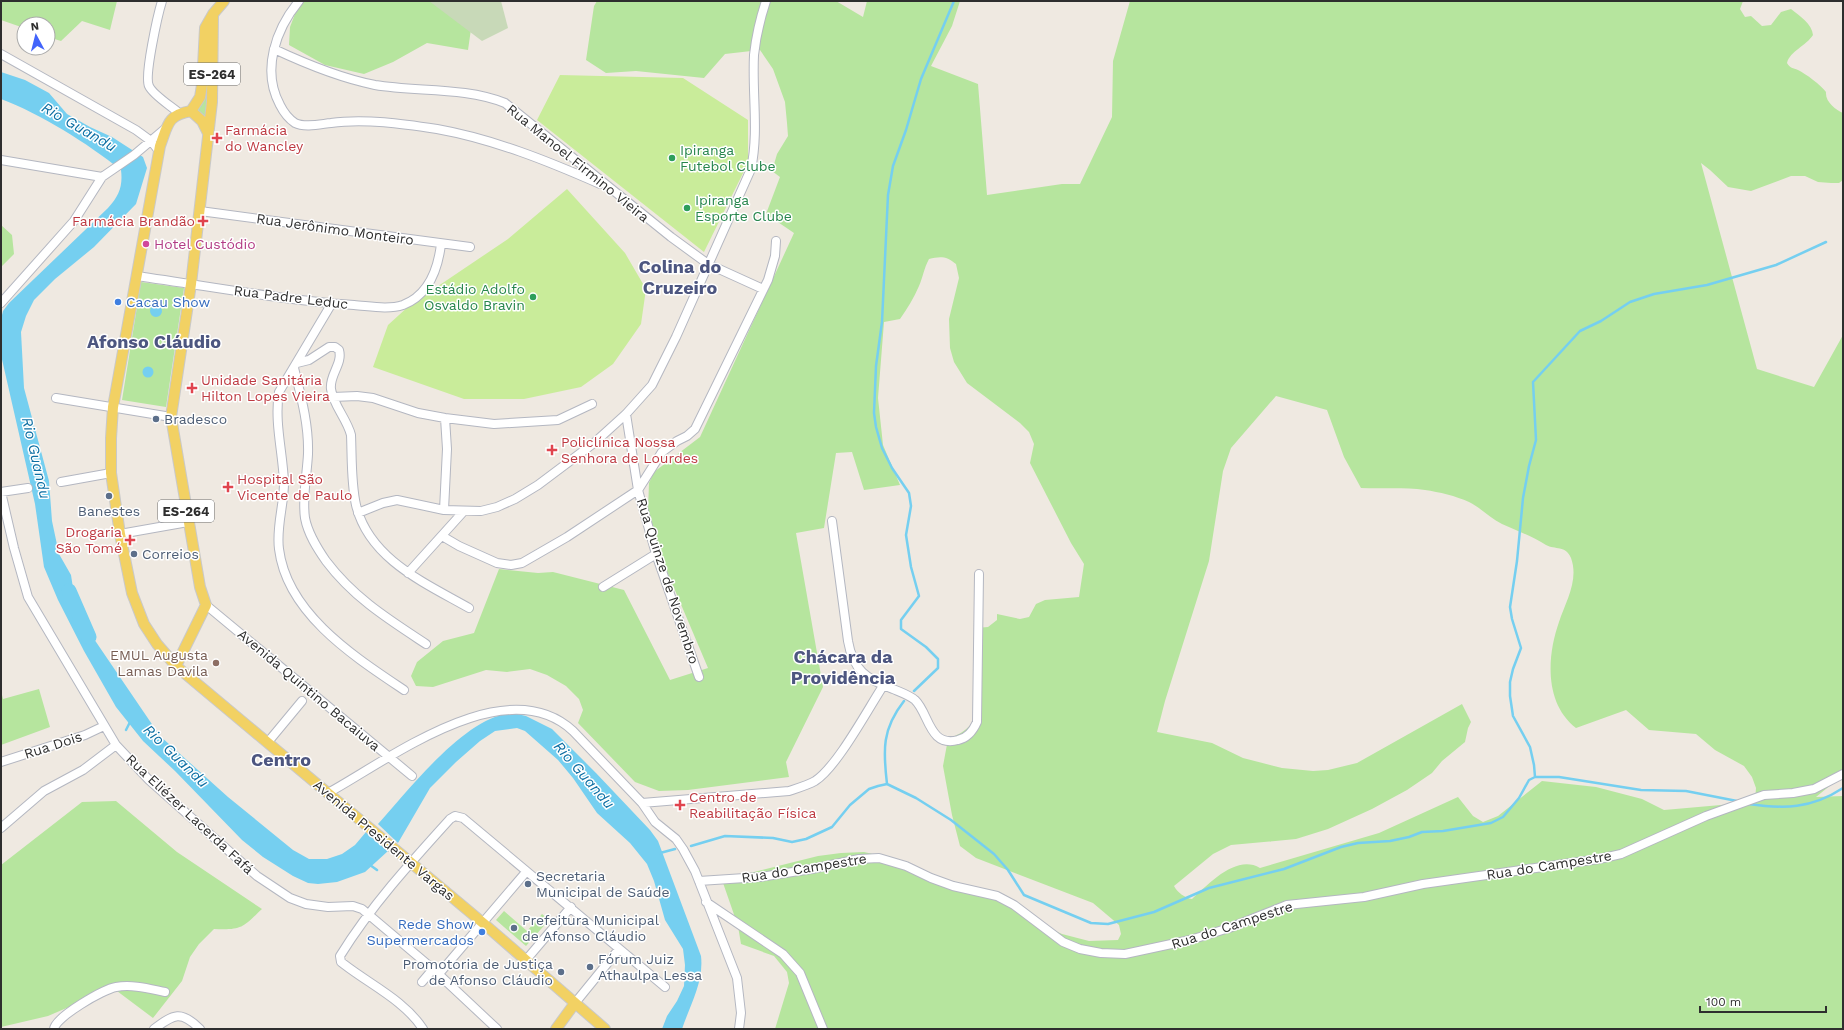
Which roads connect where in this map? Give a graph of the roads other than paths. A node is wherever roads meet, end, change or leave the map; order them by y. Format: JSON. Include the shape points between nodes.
{"nodes":[{"id":1,"x":162,"y":1,"type":"edge"},
{"id":2,"x":224,"y":1,"type":"edge"},
{"id":3,"x":299,"y":1,"type":"edge"},
{"id":4,"x":766,"y":1,"type":"edge"},
{"id":5,"x":212,"y":14,"type":"junction"},
{"id":6,"x":274,"y":49,"type":"junction"},
{"id":7,"x":1,"y":54,"type":"edge"},
{"id":8,"x":191,"y":111,"type":"junction"},
{"id":9,"x":179,"y":113,"type":"junction"},
{"id":10,"x":208,"y":134,"type":"junction"},
{"id":11,"x":157,"y":146,"type":"junction"},
{"id":12,"x":1,"y":160,"type":"edge"},
{"id":13,"x":102,"y":177,"type":"junction"},
{"id":14,"x":611,"y":188,"type":"junction"},
{"id":15,"x":200,"y":211,"type":"junction"},
{"id":16,"x":776,"y":241,"type":"dead end"},
{"id":17,"x":441,"y":244,"type":"junction"},
{"id":18,"x":470,"y":247,"type":"dead end"},
{"id":19,"x":708,"y":264,"type":"junction"},
{"id":20,"x":136,"y":276,"type":"junction"},
{"id":21,"x":191,"y":284,"type":"junction"},
{"id":22,"x":763,"y":289,"type":"junction"},
{"id":23,"x":332,"y":303,"type":"junction"},
{"id":24,"x":1,"y":304,"type":"edge"},
{"id":25,"x":296,"y":365,"type":"junction"},
{"id":26,"x":333,"y":397,"type":"junction"},
{"id":27,"x":56,"y":398,"type":"dead end"},
{"id":28,"x":592,"y":404,"type":"dead end"},
{"id":29,"x":113,"y":407,"type":"junction"},
{"id":30,"x":626,"y":414,"type":"junction"},
{"id":31,"x":171,"y":417,"type":"junction"},
{"id":32,"x":445,"y":418,"type":"junction"},
{"id":33,"x":111,"y":473,"type":"junction"},
{"id":34,"x":61,"y":482,"type":"dead end"},
{"id":35,"x":28,"y":488,"type":"dead end"},
{"id":36,"x":638,"y":490,"type":"junction"},
{"id":37,"x":1,"y":492,"type":"edge"},
{"id":38,"x":444,"y":510,"type":"junction"},
{"id":39,"x":464,"y":511,"type":"junction"},
{"id":40,"x":358,"y":513,"type":"junction"},
{"id":41,"x":832,"y":521,"type":"dead end"},
{"id":42,"x":188,"y":522,"type":"junction"},
{"id":43,"x":120,"y":534,"type":"junction"},
{"id":44,"x":442,"y":536,"type":"junction"},
{"id":45,"x":656,"y":554,"type":"junction"},
{"id":46,"x":408,"y":573,"type":"junction"},
{"id":47,"x":979,"y":574,"type":"dead end"},
{"id":48,"x":603,"y":587,"type":"dead end"},
{"id":49,"x":206,"y":605,"type":"junction"},
{"id":50,"x":469,"y":608,"type":"dead end"},
{"id":51,"x":426,"y":644,"type":"dead end"},
{"id":52,"x":176,"y":666,"type":"junction"},
{"id":53,"x":699,"y":677,"type":"dead end"},
{"id":54,"x":884,"y":686,"type":"junction"},
{"id":55,"x":404,"y":690,"type":"dead end"},
{"id":56,"x":302,"y":701,"type":"dead end"},
{"id":57,"x":104,"y":726,"type":"junction"},
{"id":58,"x":268,"y":742,"type":"junction"},
{"id":59,"x":116,"y":745,"type":"junction"},
{"id":60,"x":389,"y":756,"type":"junction"},
{"id":61,"x":1,"y":762,"type":"edge"},
{"id":62,"x":1843,"y":774,"type":"edge"},
{"id":63,"x":412,"y":776,"type":"dead end"},
{"id":64,"x":328,"y":793,"type":"junction"},
{"id":65,"x":642,"y":803,"type":"junction"},
{"id":66,"x":1,"y":828,"type":"edge"},
{"id":67,"x":411,"y":862,"type":"junction"},
{"id":68,"x":526,"y":872,"type":"junction"},
{"id":69,"x":699,"y":881,"type":"junction"},
{"id":70,"x":706,"y":902,"type":"junction"},
{"id":71,"x":571,"y":908,"type":"junction"},
{"id":72,"x":370,"y":914,"type":"junction"},
{"id":73,"x":483,"y":922,"type":"junction"},
{"id":74,"x":619,"y":948,"type":"junction"},
{"id":75,"x":526,"y":960,"type":"junction"},
{"id":76,"x":436,"y":972,"type":"junction"},
{"id":77,"x":422,"y":982,"type":"dead end"},
{"id":78,"x":665,"y":987,"type":"dead end"},
{"id":79,"x":165,"y":992,"type":"dead end"},
{"id":80,"x":576,"y":1003,"type":"junction"},
{"id":81,"x":54,"y":1029,"type":"edge"},
{"id":82,"x":154,"y":1029,"type":"edge"},
{"id":83,"x":200,"y":1029,"type":"edge"},
{"id":84,"x":423,"y":1029,"type":"edge"},
{"id":85,"x":497,"y":1029,"type":"edge"},
{"id":86,"x":556,"y":1029,"type":"edge"},
{"id":87,"x":605,"y":1029,"type":"edge"},
{"id":88,"x":739,"y":1029,"type":"edge"},
{"id":89,"x":823,"y":1029,"type":"edge"}],
"edges":[{"from":1,"to":9,"type":"street","via":[[157,16],[147,80],[152,90]]},
{"from":2,"to":5,"type":"main road","number":"ES-264"},
{"from":3,"to":6,"type":"street","via":[[279,32]]},
{"from":4,"to":19,"type":"street","via":[[754,56],[755,145],[751,169]]},
{"from":5,"to":8,"type":"main road","number":"ES-264","via":[[204,34],[200,98]]},
{"from":5,"to":10,"type":"main road","number":"ES-264","via":[[212,102]]},
{"from":6,"to":14,"type":"street","name":"Rua Manoel Firmino Vieira","via":[[302,62],[374,85],[468,94],[505,103]]},
{"from":6,"to":14,"type":"street","via":[[270,72],[272,84],[282,109],[294,122],[312,125],[353,121],[437,129],[512,150]]},
{"from":7,"to":11,"type":"street","via":[[136,130]]},
{"from":8,"to":9,"type":"main road"},
{"from":8,"to":10,"type":"main road","via":[[202,121]]},
{"from":9,"to":11,"type":"main road","name":"Avenida Presidente Vargas","via":[[171,120]]},
{"from":10,"to":15,"type":"main road","number":"ES-264"},
{"from":11,"to":13,"type":"street","via":[[134,155]]},
{"from":11,"to":20,"type":"main road","name":"Avenida Presidente Vargas"},
{"from":12,"to":13,"type":"street"},
{"from":13,"to":24,"type":"street","via":[[66,231]]},
{"from":14,"to":19,"type":"street","name":"Rua Manoel Firmino Vieira"},
{"from":15,"to":17,"type":"street","name":"Rua Jerônimo Monteiro"},
{"from":15,"to":21,"type":"main road","number":"ES-264"},
{"from":16,"to":22,"type":"street","via":[[775,256]]},
{"from":17,"to":18,"type":"street","name":"Rua Jerônimo Monteiro"},
{"from":17,"to":23,"type":"street","name":"Rua Padre Leduc","via":[[432,279],[404,304],[390,308]]},
{"from":19,"to":22,"type":"street","name":"Rua Manoel Firmino Vieira"},
{"from":19,"to":30,"type":"street","via":[[652,385]]},
{"from":20,"to":21,"type":"street","name":"Rua Padre Leduc"},
{"from":20,"to":29,"type":"main road","name":"Avenida Presidente Vargas"},
{"from":21,"to":23,"type":"street","name":"Rua Padre Leduc"},
{"from":21,"to":31,"type":"main road","number":"ES-264"},
{"from":22,"to":36,"type":"street","via":[[694,429],[662,452]]},
{"from":23,"to":25,"type":"street"},
{"from":25,"to":26,"type":"street","via":[[329,347],[338,348],[340,359],[331,380]]},
{"from":25,"to":51,"type":"street","via":[[307,431],[305,507],[310,534],[321,554],[349,589],[374,610]]},
{"from":25,"to":55,"type":"street","via":[[283,384],[278,400],[284,483],[278,530],[282,566],[296,594],[326,632]]},
{"from":26,"to":32,"type":"street","via":[[374,398],[418,413]]},
{"from":26,"to":40,"type":"street","via":[[351,435],[354,492]]},
{"from":27,"to":29,"type":"street"},
{"from":28,"to":32,"type":"street","via":[[552,422],[494,424]]},
{"from":29,"to":31,"type":"street"},
{"from":29,"to":33,"type":"main road","name":"Avenida Presidente Vargas","via":[[110,438]]},
{"from":30,"to":36,"type":"street","name":"Rua Quinze de Novembro"},
{"from":30,"to":39,"type":"street","via":[[594,443],[515,499],[481,511]]},
{"from":31,"to":42,"type":"main road","number":"ES-264"},
{"from":32,"to":38,"type":"street","via":[[447,449]]},
{"from":33,"to":34,"type":"street"},
{"from":33,"to":43,"type":"main road","name":"Avenida Presidente Vargas"},
{"from":35,"to":37,"type":"street"},
{"from":36,"to":44,"type":"street","via":[[522,563],[497,563]]},
{"from":36,"to":45,"type":"street","name":"Rua Quinze de Novembro"},
{"from":37,"to":57,"type":"street","name":"Rua Eliézer Lacerda Fafá","via":[[28,597]]},
{"from":38,"to":39,"type":"street"},
{"from":38,"to":40,"type":"street","via":[[398,500]]},
{"from":39,"to":44,"type":"street"},
{"from":40,"to":46,"type":"street","via":[[371,537],[384,553]]},
{"from":41,"to":54,"type":"street","via":[[851,656],[859,671]]},
{"from":42,"to":43,"type":"street"},
{"from":42,"to":49,"type":"main road","number":"ES-264","via":[[200,587]]},
{"from":43,"to":52,"type":"main road","name":"Avenida Presidente Vargas","via":[[137,609],[157,644]]},
{"from":44,"to":46,"type":"street"},
{"from":45,"to":48,"type":"street"},
{"from":45,"to":53,"type":"street","name":"Rua Quinze de Novembro"},
{"from":46,"to":50,"type":"street"},
{"from":47,"to":54,"type":"street","via":[[977,722],[974,730],[955,741],[938,737],[915,700]]},
{"from":49,"to":52,"type":"main road"},
{"from":49,"to":60,"type":"street","name":"Avenida Quintino Bacaiuva"},
{"from":52,"to":58,"type":"main road","name":"Avenida Presidente Vargas"},
{"from":54,"to":65,"type":"street","via":[[837,757],[824,773],[808,784],[790,791]]},
{"from":56,"to":58,"type":"street"},
{"from":57,"to":59,"type":"street","name":"Rua Eliézer Lacerda Fafá"},
{"from":57,"to":61,"type":"street","name":"Rua Dois","via":[[85,735]]},
{"from":58,"to":64,"type":"main road","name":"Avenida Presidente Vargas"},
{"from":59,"to":66,"type":"street","via":[[84,770],[44,791]]},
{"from":59,"to":72,"type":"street","name":"Rua Eliézer Lacerda Fafá","via":[[149,780],[257,876],[306,904],[328,907],[353,906]]},
{"from":60,"to":63,"type":"street","name":"Avenida Quintino Bacaiuva"},
{"from":60,"to":64,"type":"street"},
{"from":60,"to":65,"type":"street","via":[[467,718],[505,711],[539,712],[563,722]]},
{"from":62,"to":69,"type":"street","name":"Rua do Campestre","via":[[1814,789],[1764,795],[1706,816],[1633,849],[1599,860],[1423,884],[1364,897],[1287,905],[1190,940],[1125,954],[1080,949],[1063,942],[1014,905],[997,896],[953,886],[906,866],[879,858],[859,859],[760,877]]},
{"from":64,"to":67,"type":"main road","name":"Avenida Presidente Vargas"},
{"from":65,"to":69,"type":"street","via":[[655,822],[684,849]]},
{"from":67,"to":68,"type":"street","via":[[450,818],[457,816]]},
{"from":67,"to":72,"type":"street"},
{"from":67,"to":73,"type":"main road","name":"Avenida Presidente Vargas"},
{"from":68,"to":71,"type":"street"},
{"from":68,"to":73,"type":"street"},
{"from":69,"to":70,"type":"street"},
{"from":70,"to":88,"type":"street","via":[[737,978],[741,1013]]},
{"from":70,"to":89,"type":"street","via":[[783,954],[792,963],[800,973]]},
{"from":71,"to":74,"type":"street"},
{"from":71,"to":75,"type":"street"},
{"from":72,"to":76,"type":"street","name":"Rua Eliézer Lacerda Fafá"},
{"from":72,"to":84,"type":"street","via":[[340,955],[340,959],[345,966],[402,1006]]},
{"from":73,"to":75,"type":"main road","name":"Avenida Presidente Vargas"},
{"from":73,"to":76,"type":"street"},
{"from":74,"to":78,"type":"street"},
{"from":74,"to":80,"type":"street"},
{"from":75,"to":80,"type":"main road","name":"Avenida Presidente Vargas"},
{"from":76,"to":77,"type":"street"},
{"from":76,"to":85,"type":"street","name":"Rua Eliézer Lacerda Fafá"},
{"from":79,"to":81,"type":"street","via":[[142,987],[110,988],[57,1021]]},
{"from":80,"to":86,"type":"main road"},
{"from":80,"to":87,"type":"main road","name":"Avenida Presidente Vargas"},
{"from":82,"to":83,"type":"street","via":[[173,1016],[181,1015]]}]}
